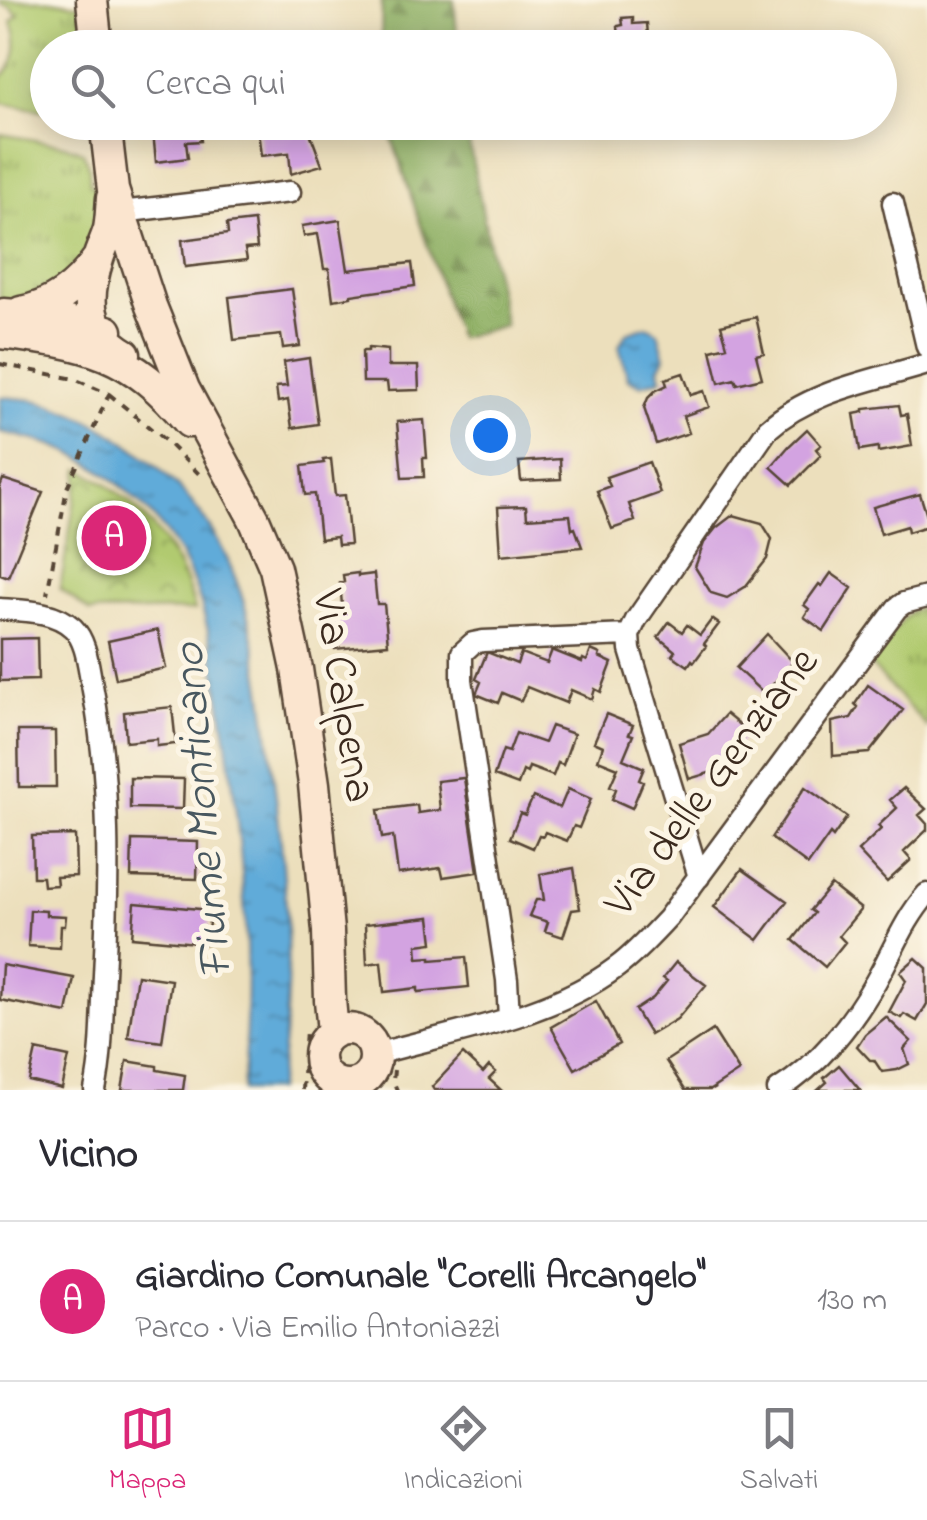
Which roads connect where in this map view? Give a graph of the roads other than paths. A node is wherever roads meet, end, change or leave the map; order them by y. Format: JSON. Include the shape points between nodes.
{"nodes":[{"id":1,"x":92,"y":0,"type":"edge"},
{"id":2,"x":95,"y":30,"type":"edge"},
{"id":3,"x":108,"y":140,"type":"edge"},
{"id":4,"x":290,"y":192,"type":"dead end"},
{"id":5,"x":117,"y":201,"type":"junction"},
{"id":6,"x":892,"y":203,"type":"dead end"},
{"id":7,"x":98,"y":259,"type":"junction"},
{"id":8,"x":140,"y":273,"type":"junction"},
{"id":9,"x":2,"y":321,"type":"edge"},
{"id":10,"x":103,"y":332,"type":"junction"},
{"id":11,"x":927,"y":347,"type":"edge"},
{"id":12,"x":927,"y":364,"type":"edge"},
{"id":13,"x":178,"y":395,"type":"junction"},
{"id":14,"x":927,"y":597,"type":"edge"},
{"id":15,"x":0,"y":609,"type":"edge"},
{"id":16,"x":629,"y":635,"type":"junction"},
{"id":17,"x":700,"y":877,"type":"junction"},
{"id":18,"x":927,"y":894,"type":"edge"},
{"id":19,"x":509,"y":1018,"type":"junction"},
{"id":20,"x":354,"y":1066,"type":"edge"},
{"id":21,"x":95,"y":1090,"type":"edge"},
{"id":22,"x":778,"y":1090,"type":"edge"}],
"edges":[{"from":1,"to":2,"type":"street"},
{"from":3,"to":5,"type":"street"},
{"from":4,"to":5,"type":"street"},
{"from":5,"to":7,"type":"street"},
{"from":5,"to":8,"type":"street"},
{"from":6,"to":11,"type":"street"},
{"from":7,"to":9,"type":"street","via":[[75,288]]},
{"from":7,"to":10,"type":"street","via":[[90,302]]},
{"from":8,"to":10,"type":"street","via":[[131,305]]},
{"from":8,"to":13,"type":"street"},
{"from":9,"to":10,"type":"street","via":[[46,317]]},
{"from":9,"to":13,"type":"street","name":"Via Calpena","via":[[100,351]]},
{"from":10,"to":13,"type":"street","via":[[113,347]]},
{"from":12,"to":16,"type":"street","via":[[833,392],[782,417]]},
{"from":13,"to":20,"type":"street","name":"Via Calpena","via":[[236,484],[275,568],[314,784],[330,1000]]},
{"from":14,"to":17,"type":"street","name":"Via delle Genziane","via":[[904,603],[888,620]]},
{"from":15,"to":21,"type":"street","via":[[44,614],[74,629],[101,732],[107,922]]},
{"from":16,"to":17,"type":"street"},
{"from":16,"to":19,"type":"street","via":[[484,641],[462,653]]},
{"from":17,"to":19,"type":"street","name":"Via delle Genziane","via":[[616,968],[581,990]]},
{"from":18,"to":22,"type":"street","via":[[850,1020]]},
{"from":19,"to":20,"type":"street","name":"Via delle Genziane"}]}
